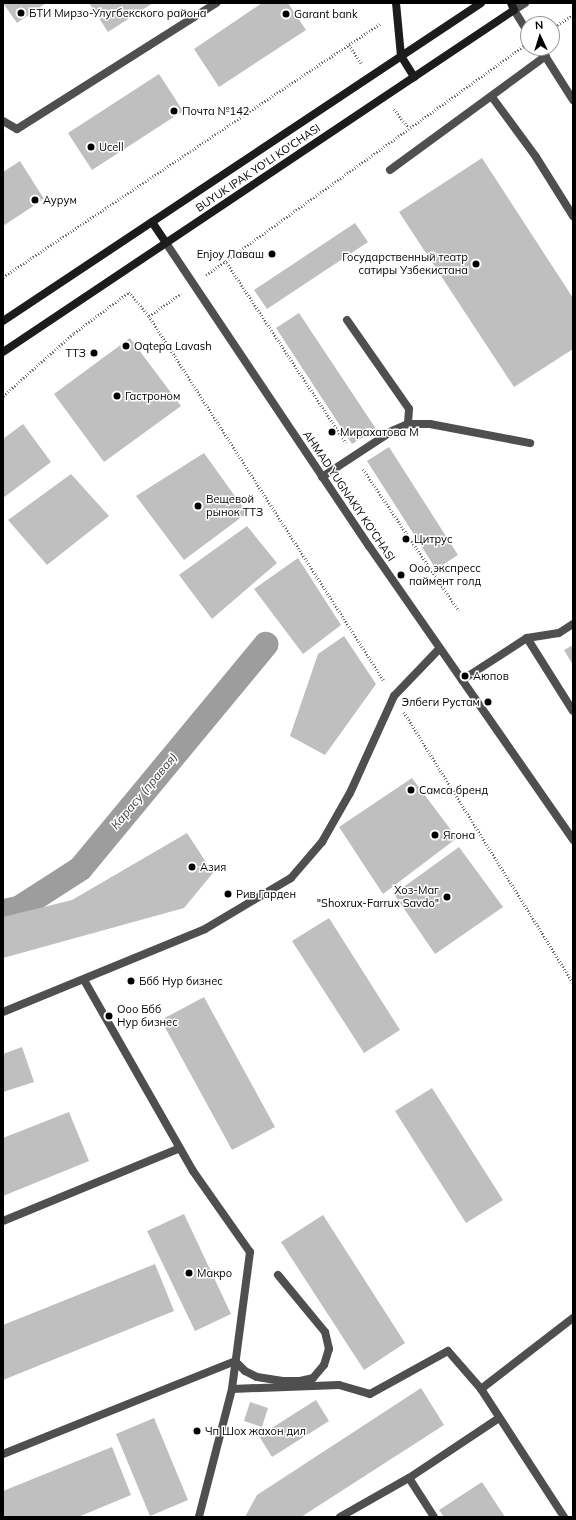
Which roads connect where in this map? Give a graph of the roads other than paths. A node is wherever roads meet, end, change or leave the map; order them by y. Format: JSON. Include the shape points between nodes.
{"nodes":[{"id":1,"x":216,"y":3,"type":"edge"},
{"id":2,"x":396,"y":3,"type":"edge"},
{"id":3,"x":481,"y":3,"type":"edge"},
{"id":4,"x":525,"y":3,"type":"edge"},
{"id":5,"x":513,"y":7,"type":"edge"},
{"id":6,"x":520,"y":19,"type":"edge"},
{"id":7,"x":401,"y":56,"type":"junction"},
{"id":8,"x":546,"y":56,"type":"joint"},
{"id":9,"x":414,"y":77,"type":"junction"},
{"id":10,"x":492,"y":97,"type":"junction"},
{"id":11,"x":573,"y":100,"type":"edge"},
{"id":12,"x":3,"y":121,"type":"edge"},
{"id":13,"x":390,"y":170,"type":"dead end"},
{"id":14,"x":573,"y":216,"type":"edge"},
{"id":15,"x":152,"y":222,"type":"junction"},
{"id":16,"x":166,"y":243,"type":"junction"},
{"id":17,"x":347,"y":320,"type":"dead end"},
{"id":18,"x":3,"y":321,"type":"edge"},
{"id":19,"x":3,"y":352,"type":"edge"},
{"id":20,"x":408,"y":424,"type":"junction"},
{"id":21,"x":530,"y":443,"type":"dead end"},
{"id":22,"x":322,"y":477,"type":"junction"},
{"id":23,"x":573,"y":624,"type":"edge"},
{"id":24,"x":527,"y":638,"type":"junction"},
{"id":25,"x":440,"y":648,"type":"junction"},
{"id":26,"x":462,"y":680,"type":"junction"},
{"id":27,"x":573,"y":711,"type":"edge"},
{"id":28,"x":573,"y":840,"type":"edge"},
{"id":29,"x":84,"y":980,"type":"junction"},
{"id":30,"x":3,"y":1012,"type":"edge"},
{"id":31,"x":180,"y":1148,"type":"junction"},
{"id":32,"x":3,"y":1221,"type":"edge"},
{"id":33,"x":278,"y":1275,"type":"dead end"},
{"id":34,"x":573,"y":1318,"type":"edge"},
{"id":35,"x":235,"y":1361,"type":"junction"},
{"id":36,"x":232,"y":1389,"type":"junction"},
{"id":37,"x":481,"y":1389,"type":"junction"},
{"id":38,"x":499,"y":1418,"type":"junction"},
{"id":39,"x":3,"y":1454,"type":"edge"},
{"id":40,"x":409,"y":1478,"type":"junction"},
{"id":41,"x":358,"y":1506,"type":"junction"},
{"id":42,"x":198,"y":1517,"type":"edge"},
{"id":43,"x":340,"y":1517,"type":"edge"},
{"id":44,"x":357,"y":1517,"type":"edge"},
{"id":45,"x":434,"y":1517,"type":"edge"},
{"id":46,"x":564,"y":1517,"type":"edge"}],
"edges":[{"from":1,"to":12,"type":"street","via":[[17,128]]},
{"from":2,"to":7,"type":"main road"},
{"from":3,"to":7,"type":"main road"},
{"from":4,"to":5,"type":"street","name":"BUYUK IPAK YO'LI KO'CHASI"},
{"from":5,"to":6,"type":"street"},
{"from":5,"to":9,"type":"main road","name":"BUYUK IPAK YO'LI KO'CHASI"},
{"from":7,"to":9,"type":"main road"},
{"from":7,"to":15,"type":"main road"},
{"from":8,"to":10,"type":"street"},
{"from":8,"to":11,"type":"street"},
{"from":9,"to":16,"type":"main road","name":"BUYUK IPAK YO'LI KO'CHASI"},
{"from":10,"to":13,"type":"street"},
{"from":10,"to":14,"type":"street","via":[[536,157]]},
{"from":15,"to":16,"type":"main road","name":"AHMAD YUGNAKIY KO'CHASI"},
{"from":15,"to":18,"type":"main road"},
{"from":16,"to":19,"type":"main road","name":"BUYUK IPAK YO'LI KO'CHASI"},
{"from":16,"to":22,"type":"street","name":"AHMAD YUGNAKIY KO'CHASI"},
{"from":17,"to":20,"type":"street","via":[[409,409]]},
{"from":20,"to":21,"type":"street","via":[[430,424]]},
{"from":20,"to":22,"type":"street","via":[[392,431]]},
{"from":22,"to":25,"type":"street","name":"AHMAD YUGNAKIY KO'CHASI"},
{"from":23,"to":24,"type":"street","via":[[559,633]]},
{"from":24,"to":26,"type":"street"},
{"from":24,"to":27,"type":"street"},
{"from":25,"to":26,"type":"street","name":"AHMAD YUGNAKIY KO'CHASI"},
{"from":25,"to":29,"type":"street","via":[[394,696],[350,793],[322,842],[290,878],[205,929]]},
{"from":26,"to":28,"type":"street","name":"AHMAD YUGNAKIY KO'CHASI"},
{"from":29,"to":30,"type":"street"},
{"from":29,"to":31,"type":"street"},
{"from":31,"to":32,"type":"street"},
{"from":31,"to":35,"type":"street","via":[[193,1171],[250,1252]]},
{"from":33,"to":35,"type":"street","via":[[325,1332],[330,1349],[324,1364],[313,1378],[283,1381],[257,1377],[245,1371]]},
{"from":34,"to":37,"type":"street"},
{"from":35,"to":36,"type":"street"},
{"from":35,"to":39,"type":"street"},
{"from":36,"to":37,"type":"street","via":[[339,1385],[370,1394],[448,1351]]},
{"from":36,"to":42,"type":"street"},
{"from":37,"to":38,"type":"street"},
{"from":38,"to":40,"type":"street"},
{"from":38,"to":46,"type":"street"},
{"from":40,"to":41,"type":"street"},
{"from":40,"to":45,"type":"street"},
{"from":41,"to":43,"type":"street"},
{"from":41,"to":44,"type":"street"}]}
